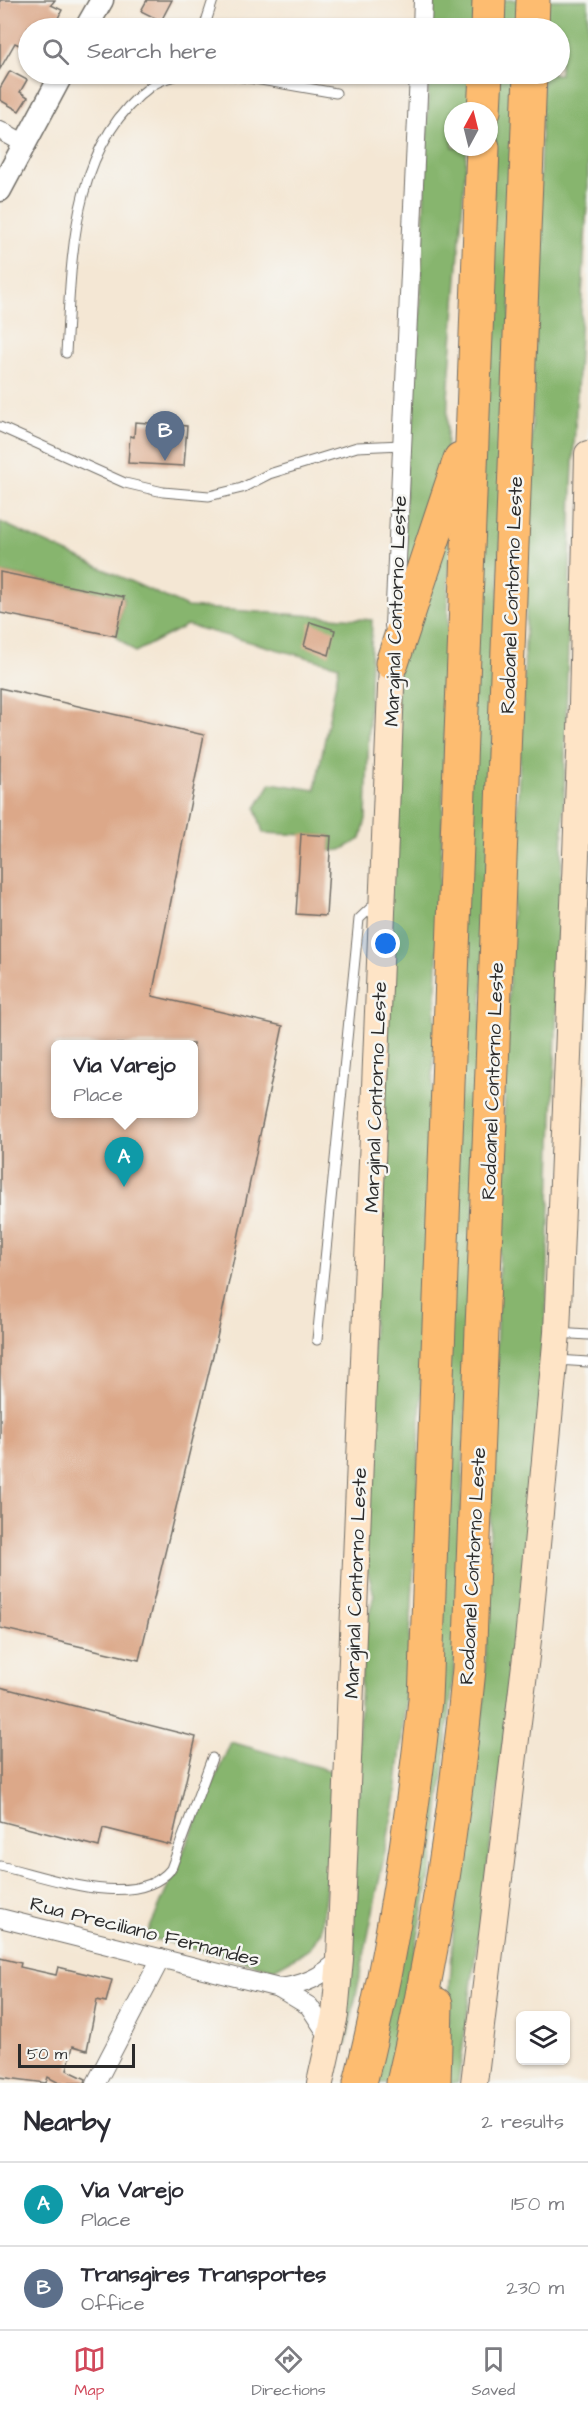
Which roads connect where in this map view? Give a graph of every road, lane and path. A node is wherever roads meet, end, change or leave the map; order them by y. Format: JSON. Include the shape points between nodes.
{"nodes":[{"id":1,"x":102,"y":0,"type":"edge"},
{"id":2,"x":213,"y":0,"type":"edge"},
{"id":3,"x":489,"y":0,"type":"edge"},
{"id":4,"x":533,"y":0,"type":"edge"},
{"id":5,"x":420,"y":1,"type":"edge"},
{"id":6,"x":92,"y":18,"type":"edge"},
{"id":7,"x":207,"y":18,"type":"edge"},
{"id":8,"x":421,"y":18,"type":"edge"},
{"id":9,"x":488,"y":18,"type":"edge"},
{"id":10,"x":532,"y":18,"type":"edge"},
{"id":11,"x":57,"y":84,"type":"edge"},
{"id":12,"x":155,"y":84,"type":"edge"},
{"id":13,"x":283,"y":84,"type":"edge"},
{"id":14,"x":419,"y":84,"type":"edge"},
{"id":15,"x":485,"y":84,"type":"edge"},
{"id":16,"x":530,"y":84,"type":"edge"},
{"id":17,"x":336,"y":93,"type":"dead end"},
{"id":18,"x":484,"y":102,"type":"edge"},
{"id":19,"x":0,"y":130,"type":"edge"},
{"id":20,"x":25,"y":144,"type":"junction"},
{"id":21,"x":483,"y":156,"type":"edge"},
{"id":22,"x":0,"y":190,"type":"edge"},
{"id":23,"x":66,"y":353,"type":"dead end"},
{"id":24,"x":471,"y":424,"type":"junction"},
{"id":25,"x":0,"y":427,"type":"edge"},
{"id":26,"x":402,"y":445,"type":"junction"},
{"id":27,"x":588,"y":454,"type":"edge"},
{"id":28,"x":392,"y":663,"type":"junction"},
{"id":29,"x":383,"y":896,"type":"junction"},
{"id":30,"x":557,"y":1333,"type":"junction"},
{"id":31,"x":588,"y":1335,"type":"edge"},
{"id":32,"x":316,"y":1340,"type":"dead end"},
{"id":33,"x":554,"y":1359,"type":"junction"},
{"id":34,"x":588,"y":1362,"type":"edge"},
{"id":35,"x":212,"y":1758,"type":"dead end"},
{"id":36,"x":0,"y":1866,"type":"edge"},
{"id":37,"x":440,"y":1898,"type":"junction"},
{"id":38,"x":0,"y":1918,"type":"edge"},
{"id":39,"x":161,"y":1958,"type":"junction"},
{"id":40,"x":340,"y":1959,"type":"junction"},
{"id":41,"x":386,"y":1968,"type":"junction"},
{"id":42,"x":279,"y":1988,"type":"junction"},
{"id":43,"x":330,"y":2038,"type":"junction"},
{"id":44,"x":96,"y":2083,"type":"edge"},
{"id":45,"x":320,"y":2083,"type":"edge"},
{"id":46,"x":348,"y":2083,"type":"edge"},
{"id":47,"x":360,"y":2083,"type":"edge"},
{"id":48,"x":403,"y":2083,"type":"edge"},
{"id":49,"x":434,"y":2083,"type":"edge"},
{"id":50,"x":474,"y":2083,"type":"edge"}],
"edges":[{"from":1,"to":6,"type":"street"},
{"from":2,"to":7,"type":"lane"},
{"from":3,"to":9,"type":"highway"},
{"from":4,"to":10,"type":"highway"},
{"from":5,"to":8,"type":"street"},
{"from":11,"to":20,"type":"street"},
{"from":12,"to":23,"type":"lane","via":[[115,120],[85,185],[75,226]]},
{"from":13,"to":17,"type":"lane"},
{"from":14,"to":26,"type":"street","name":"Marginal Contorno Leste"},
{"from":15,"to":18,"type":"highway"},
{"from":16,"to":37,"type":"highway","name":"Rodoanel Contorno Leste","via":[[473,1595],[461,1750]]},
{"from":19,"to":20,"type":"street"},
{"from":20,"to":22,"type":"street"},
{"from":21,"to":24,"type":"highway","name":"Rodoanel Contorno Leste"},
{"from":24,"to":28,"type":"highway"},
{"from":24,"to":41,"type":"highway","name":"Rodoanel Contorno Leste","via":[[429,1643],[415,1795]]},
{"from":25,"to":26,"type":"lane","via":[[124,483],[208,496],[242,488],[269,474],[357,447]]},
{"from":26,"to":28,"type":"street","name":"Marginal Contorno Leste"},
{"from":27,"to":30,"type":"main road"},
{"from":28,"to":29,"type":"main road","name":"Marginal Contorno Leste"},
{"from":29,"to":32,"type":"lane","via":[[359,919]]},
{"from":29,"to":40,"type":"main road","name":"Marginal Contorno Leste"},
{"from":30,"to":31,"type":"lane"},
{"from":30,"to":33,"type":"main road"},
{"from":33,"to":34,"type":"lane"},
{"from":33,"to":50,"type":"main road","via":[[528,1640]]},
{"from":35,"to":36,"type":"lane","via":[[171,1869],[162,1881],[129,1890],[99,1889]]},
{"from":37,"to":48,"type":"highway","name":"Rodoanel Contorno Leste"},
{"from":37,"to":49,"type":"highway"},
{"from":38,"to":39,"type":"street","name":"Rua Preciliano Fernandes"},
{"from":39,"to":42,"type":"street","name":"Rua Preciliano Fernandes"},
{"from":39,"to":44,"type":"street"},
{"from":40,"to":42,"type":"street","name":"Rua Preciliano Fernandes","via":[[313,1980]]},
{"from":40,"to":43,"type":"main road","name":"Marginal Contorno Leste"},
{"from":41,"to":46,"type":"highway"},
{"from":41,"to":47,"type":"highway","name":"Rodoanel Contorno Leste"},
{"from":42,"to":43,"type":"street","name":"Rua Preciliano Fernandes","via":[[309,2006]]},
{"from":43,"to":45,"type":"main road","name":"Marginal Contorno Leste"}]}
